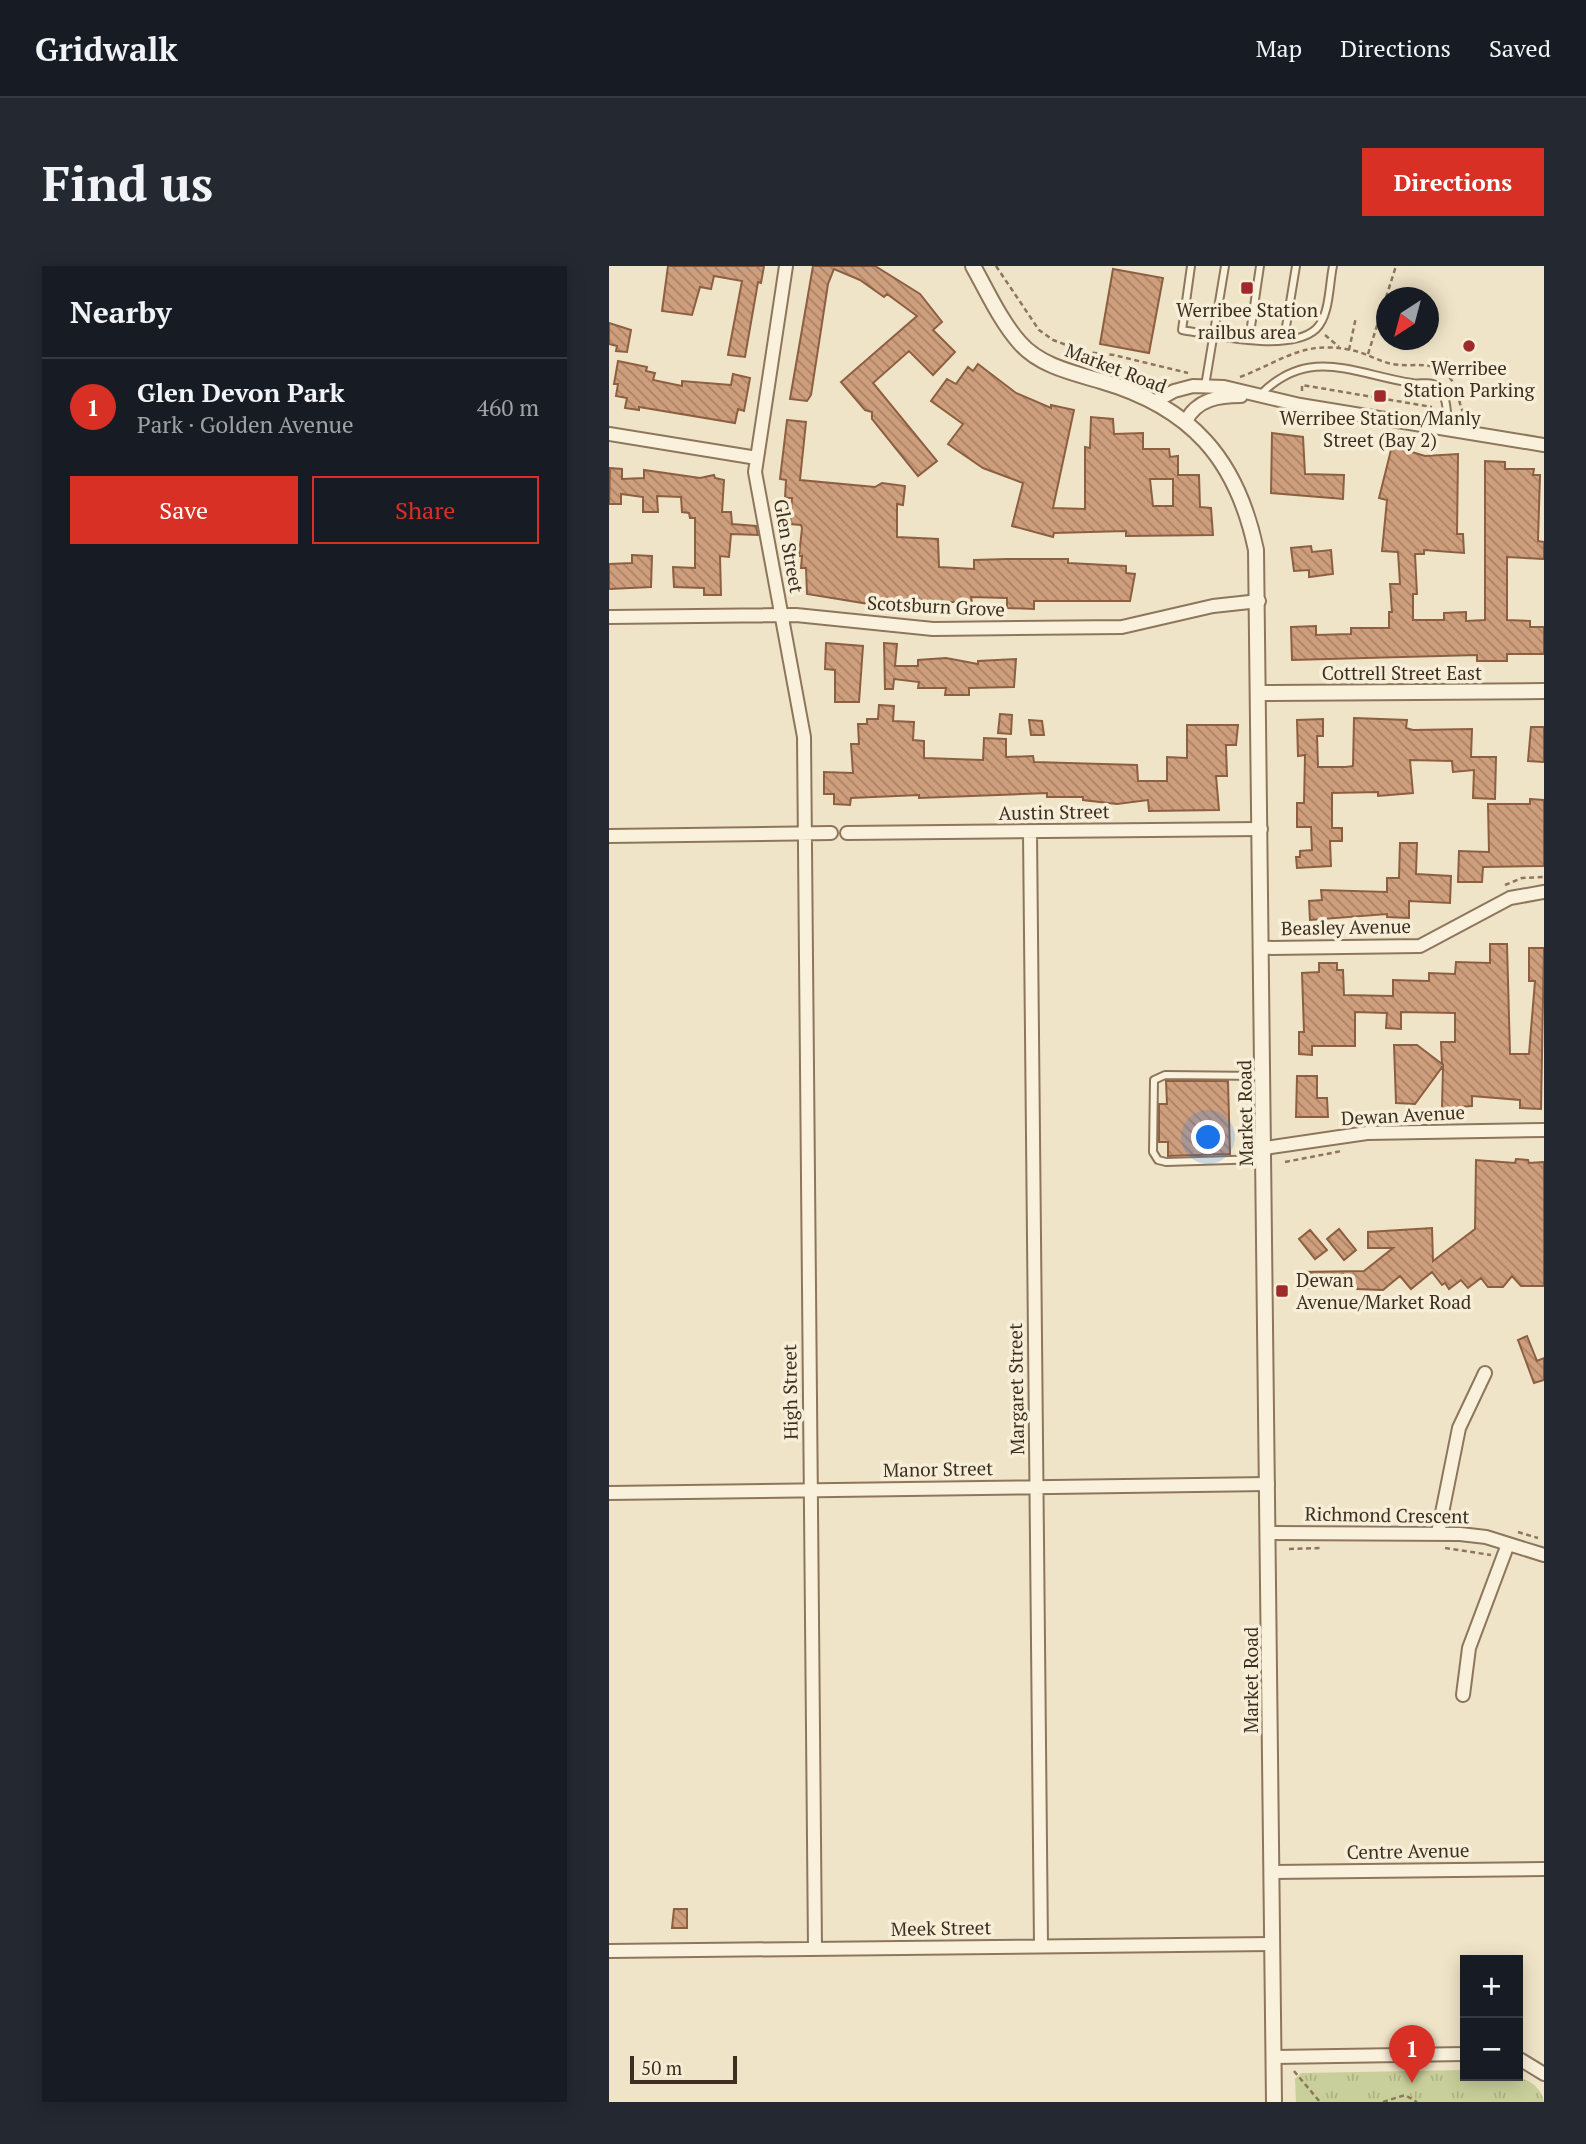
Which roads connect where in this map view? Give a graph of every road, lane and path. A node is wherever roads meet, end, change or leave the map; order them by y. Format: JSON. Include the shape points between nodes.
{"nodes":[{"id":1,"x":786,"y":266,"type":"edge"},
{"id":2,"x":973,"y":266,"type":"edge"},
{"id":3,"x":996,"y":266,"type":"edge"},
{"id":4,"x":1191,"y":266,"type":"edge"},
{"id":5,"x":1225,"y":266,"type":"edge"},
{"id":6,"x":1260,"y":266,"type":"edge"},
{"id":7,"x":1296,"y":266,"type":"edge"},
{"id":8,"x":1332,"y":266,"type":"edge"},
{"id":9,"x":1396,"y":266,"type":"edge"},
{"id":10,"x":1356,"y":317,"type":"dead end"},
{"id":11,"x":1317,"y":328,"type":"junction"},
{"id":12,"x":1215,"y":335,"type":"junction"},
{"id":13,"x":1285,"y":339,"type":"junction"},
{"id":14,"x":1249,"y":340,"type":"junction"},
{"id":15,"x":1340,"y":348,"type":"junction"},
{"id":16,"x":1349,"y":350,"type":"junction"},
{"id":17,"x":1448,"y":357,"type":"dead end"},
{"id":18,"x":1442,"y":370,"type":"dead end"},
{"id":19,"x":1238,"y":378,"type":"dead end"},
{"id":20,"x":1206,"y":380,"type":"junction"},
{"id":21,"x":1301,"y":394,"type":"dead end"},
{"id":22,"x":1482,"y":394,"type":"dead end"},
{"id":23,"x":1458,"y":396,"type":"dead end"},
{"id":24,"x":1258,"y":397,"type":"junction"},
{"id":25,"x":1156,"y":401,"type":"junction"},
{"id":26,"x":1432,"y":407,"type":"dead end"},
{"id":27,"x":1186,"y":421,"type":"junction"},
{"id":28,"x":1448,"y":428,"type":"junction"},
{"id":29,"x":609,"y":434,"type":"edge"},
{"id":30,"x":1544,"y":445,"type":"edge"},
{"id":31,"x":757,"y":458,"type":"junction"},
{"id":32,"x":1259,"y":601,"type":"junction"},
{"id":33,"x":782,"y":615,"type":"junction"},
{"id":34,"x":609,"y":617,"type":"edge"},
{"id":35,"x":1544,"y":691,"type":"edge"},
{"id":36,"x":1260,"y":693,"type":"junction"},
{"id":37,"x":1261,"y":829,"type":"junction"},
{"id":38,"x":1030,"y":832,"type":"junction"},
{"id":39,"x":831,"y":833,"type":"dead end"},
{"id":40,"x":846,"y":833,"type":"dead end"},
{"id":41,"x":804,"y":834,"type":"junction"},
{"id":42,"x":609,"y":836,"type":"edge"},
{"id":43,"x":1544,"y":877,"type":"edge"},
{"id":44,"x":1501,"y":887,"type":"dead end"},
{"id":45,"x":1544,"y":892,"type":"edge"},
{"id":46,"x":1262,"y":948,"type":"junction"},
{"id":47,"x":1264,"y":1076,"type":"junction"},
{"id":48,"x":1544,"y":1130,"type":"edge"},
{"id":49,"x":1345,"y":1151,"type":"dead end"},
{"id":50,"x":1265,"y":1154,"type":"junction"},
{"id":51,"x":1285,"y":1162,"type":"dead end"},
{"id":52,"x":1485,"y":1373,"type":"dead end"},
{"id":53,"x":1268,"y":1484,"type":"junction"},
{"id":54,"x":1036,"y":1488,"type":"junction"},
{"id":55,"x":811,"y":1490,"type":"junction"},
{"id":56,"x":609,"y":1493,"type":"edge"},
{"id":57,"x":1269,"y":1533,"type":"junction"},
{"id":58,"x":1438,"y":1533,"type":"junction"},
{"id":59,"x":1434,"y":1547,"type":"dead end"},
{"id":60,"x":1328,"y":1548,"type":"dead end"},
{"id":61,"x":1289,"y":1549,"type":"dead end"},
{"id":62,"x":1506,"y":1550,"type":"junction"},
{"id":63,"x":1544,"y":1555,"type":"edge"},
{"id":64,"x":1463,"y":1695,"type":"dead end"},
{"id":65,"x":1544,"y":1869,"type":"edge"},
{"id":66,"x":1272,"y":1872,"type":"junction"},
{"id":67,"x":1273,"y":1944,"type":"junction"},
{"id":68,"x":1041,"y":1946,"type":"junction"},
{"id":69,"x":815,"y":1949,"type":"junction"},
{"id":70,"x":609,"y":1951,"type":"edge"},
{"id":71,"x":1460,"y":2054,"type":"edge"},
{"id":72,"x":1273,"y":2057,"type":"junction"},
{"id":73,"x":1523,"y":2060,"type":"edge"},
{"id":74,"x":1542,"y":2068,"type":"edge"},
{"id":75,"x":1294,"y":2071,"type":"dead end"},
{"id":76,"x":1274,"y":2102,"type":"edge"},
{"id":77,"x":1320,"y":2102,"type":"edge"},
{"id":78,"x":1383,"y":2102,"type":"edge"},
{"id":79,"x":1417,"y":2102,"type":"edge"}],
"edges":[{"from":1,"to":31,"type":"street","name":"Glen Street"},
{"from":2,"to":25,"type":"street","name":"Market Road","via":[[1020,344],[1058,368]]},
{"from":3,"to":20,"type":"path","via":[[1039,330],[1066,347]]},
{"from":4,"to":12,"type":"lane","via":[[1182,330]]},
{"from":5,"to":12,"type":"lane"},
{"from":6,"to":14,"type":"lane"},
{"from":7,"to":13,"type":"lane"},
{"from":8,"to":11,"type":"lane","via":[[1324,317]]},
{"from":9,"to":16,"type":"path","via":[[1368,354]]},
{"from":10,"to":16,"type":"path"},
{"from":11,"to":13,"type":"lane"},
{"from":11,"to":15,"type":"path"},
{"from":12,"to":14,"type":"lane"},
{"from":12,"to":20,"type":"lane"},
{"from":13,"to":14,"type":"lane"},
{"from":15,"to":16,"type":"path"},
{"from":15,"to":19,"type":"path","via":[[1303,349]]},
{"from":17,"to":18,"type":"path"},
{"from":20,"to":24,"type":"street"},
{"from":20,"to":25,"type":"street"},
{"from":21,"to":26,"type":"path","via":[[1302,385]]},
{"from":22,"to":23,"type":"path"},
{"from":24,"to":27,"type":"street","via":[[1215,398],[1194,409]]},
{"from":24,"to":28,"type":"street"},
{"from":24,"to":28,"type":"lane","via":[[1276,379],[1298,370],[1340,366],[1414,384],[1433,383],[1444,400]]},
{"from":25,"to":27,"type":"street","name":"Market Road"},
{"from":27,"to":32,"type":"street","name":"Market Road","via":[[1216,453],[1243,502],[1257,551]]},
{"from":28,"to":30,"type":"street"},
{"from":29,"to":31,"type":"street"},
{"from":31,"to":33,"type":"street","name":"Glen Street","via":[[755,472]]},
{"from":32,"to":33,"type":"street","name":"Scotsburn Grove","via":[[1213,606],[1122,627],[933,629]]},
{"from":32,"to":36,"type":"street","name":"Market Road"},
{"from":33,"to":34,"type":"street","name":"Scotsburn Grove"},
{"from":33,"to":41,"type":"street","name":"Glen Street","via":[[803,724]]},
{"from":35,"to":36,"type":"street","name":"Cottrell Street East"},
{"from":36,"to":37,"type":"street","name":"Market Road"},
{"from":37,"to":38,"type":"street","name":"Austin Street"},
{"from":37,"to":46,"type":"street","name":"Market Road"},
{"from":38,"to":40,"type":"street","name":"Austin Street"},
{"from":38,"to":54,"type":"street","name":"Margaret Street"},
{"from":39,"to":41,"type":"street"},
{"from":41,"to":42,"type":"street"},
{"from":41,"to":55,"type":"street","name":"High Street"},
{"from":43,"to":44,"type":"path","via":[[1522,878]]},
{"from":45,"to":46,"type":"street","name":"Beasley Avenue","via":[[1510,898],[1420,946]]},
{"from":46,"to":47,"type":"street","name":"Market Road"},
{"from":47,"to":50,"type":"street","name":"Market Road"},
{"from":47,"to":50,"type":"lane","via":[[1165,1075],[1154,1080],[1152,1089],[1153,1152],[1158,1160]]},
{"from":48,"to":50,"type":"street","name":"Dewan Avenue","via":[[1367,1133]]},
{"from":49,"to":51,"type":"path"},
{"from":50,"to":53,"type":"street","name":"Market Road"},
{"from":52,"to":58,"type":"street","via":[[1459,1428]]},
{"from":53,"to":54,"type":"street","name":"Manor Street"},
{"from":53,"to":57,"type":"street","name":"Market Road"},
{"from":54,"to":55,"type":"street","name":"Manor Street"},
{"from":54,"to":68,"type":"street","name":"Margaret Street"},
{"from":55,"to":56,"type":"street","name":"Manor Street"},
{"from":55,"to":69,"type":"street","name":"High Street"},
{"from":57,"to":58,"type":"street","name":"Richmond Crescent"},
{"from":57,"to":66,"type":"street","name":"Market Road"},
{"from":58,"to":62,"type":"street","name":"Richmond Crescent","via":[[1486,1537]]},
{"from":59,"to":62,"type":"path"},
{"from":60,"to":61,"type":"path"},
{"from":62,"to":63,"type":"street","name":"Richmond Crescent"},
{"from":62,"to":64,"type":"street","via":[[1469,1648]]},
{"from":65,"to":66,"type":"street","name":"Centre Avenue"},
{"from":66,"to":67,"type":"street","name":"Market Road"},
{"from":67,"to":68,"type":"street","name":"Meek Street"},
{"from":67,"to":72,"type":"street","name":"Market Road"},
{"from":68,"to":69,"type":"street","name":"Meek Street"},
{"from":69,"to":70,"type":"street","name":"Meek Street"},
{"from":71,"to":72,"type":"street"},
{"from":72,"to":76,"type":"street","name":"Market Road"},
{"from":73,"to":74,"type":"street"},
{"from":75,"to":77,"type":"path"},
{"from":78,"to":79,"type":"path","via":[[1405,2095]]}]}
